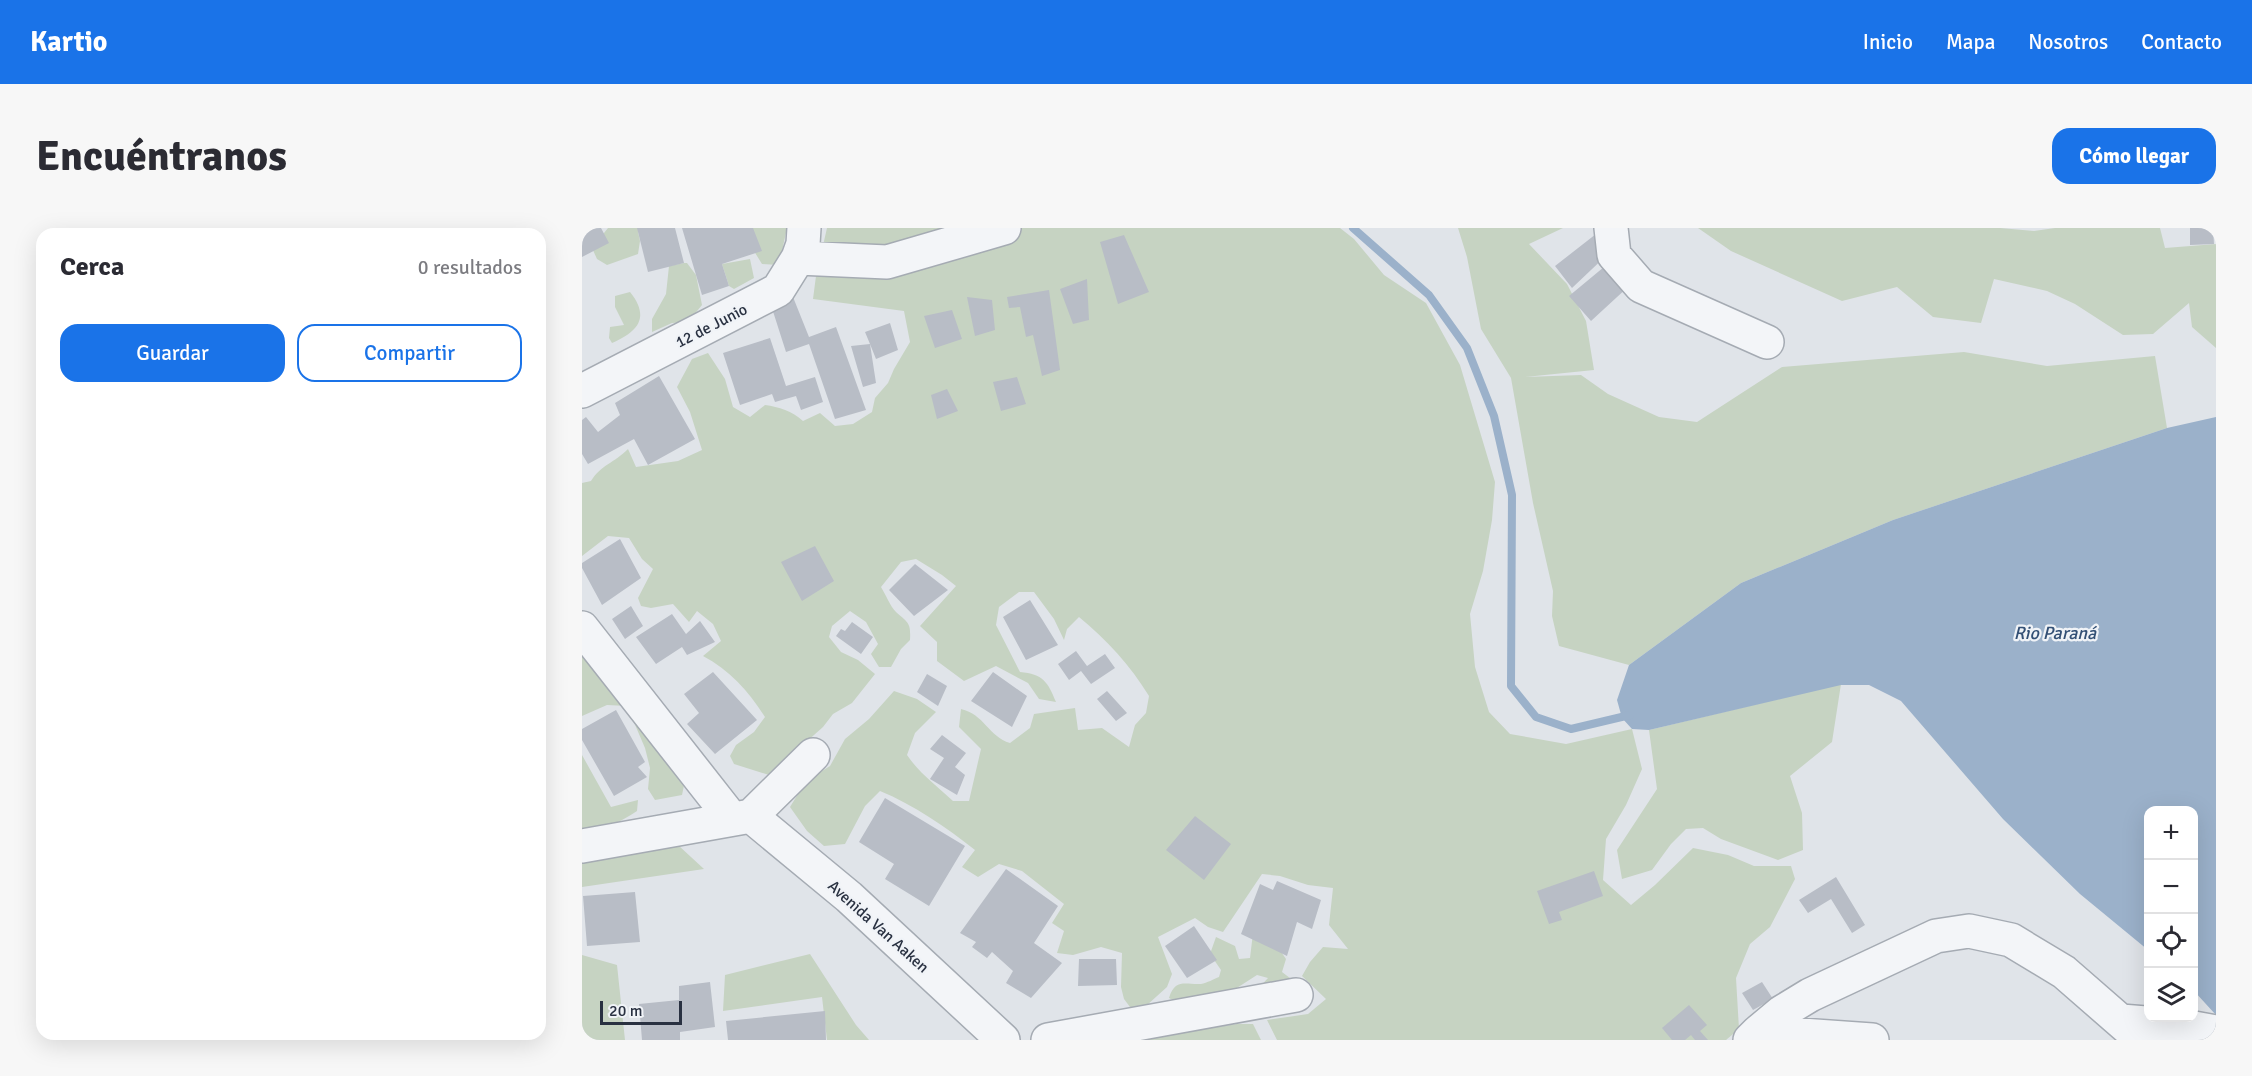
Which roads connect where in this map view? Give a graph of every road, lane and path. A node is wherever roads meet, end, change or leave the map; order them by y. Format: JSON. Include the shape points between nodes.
{"nodes":[{"id":1,"x":1004,"y":228,"type":"edge"},
{"id":2,"x":1611,"y":228,"type":"edge"},
{"id":3,"x":801,"y":243,"type":"edge"},
{"id":4,"x":1767,"y":342,"type":"dead end"},
{"id":5,"x":582,"y":391,"type":"edge"},
{"id":6,"x":582,"y":628,"type":"edge"},
{"id":7,"x":813,"y":755,"type":"dead end"},
{"id":8,"x":741,"y":818,"type":"junction"},
{"id":9,"x":582,"y":846,"type":"edge"},
{"id":10,"x":1296,"y":995,"type":"dead end"},
{"id":11,"x":2132,"y":1030,"type":"edge"},
{"id":12,"x":2216,"y":1032,"type":"edge"},
{"id":13,"x":1754,"y":1036,"type":"edge"},
{"id":14,"x":1003,"y":1040,"type":"edge"},
{"id":15,"x":1048,"y":1040,"type":"edge"},
{"id":16,"x":1872,"y":1040,"type":"edge"}],
"edges":[{"from":1,"to":3,"type":"street","via":[[887,261]]},
{"from":2,"to":4,"type":"street","via":[[1614,255],[1641,286]]},
{"from":3,"to":5,"type":"street","name":"12 de Junio","via":[[778,290]]},
{"from":6,"to":8,"type":"street","name":"Avenida Van Aaken"},
{"from":7,"to":8,"type":"street"},
{"from":8,"to":9,"type":"street"},
{"from":8,"to":14,"type":"street","name":"Avenida Van Aaken","via":[[849,897]]},
{"from":10,"to":15,"type":"street"},
{"from":11,"to":12,"type":"street","via":[[2183,1026]]},
{"from":11,"to":13,"type":"street","via":[[2064,972],[2010,940],[1969,931],[1936,936],[1810,995]]},
{"from":13,"to":16,"type":"street"}]}
